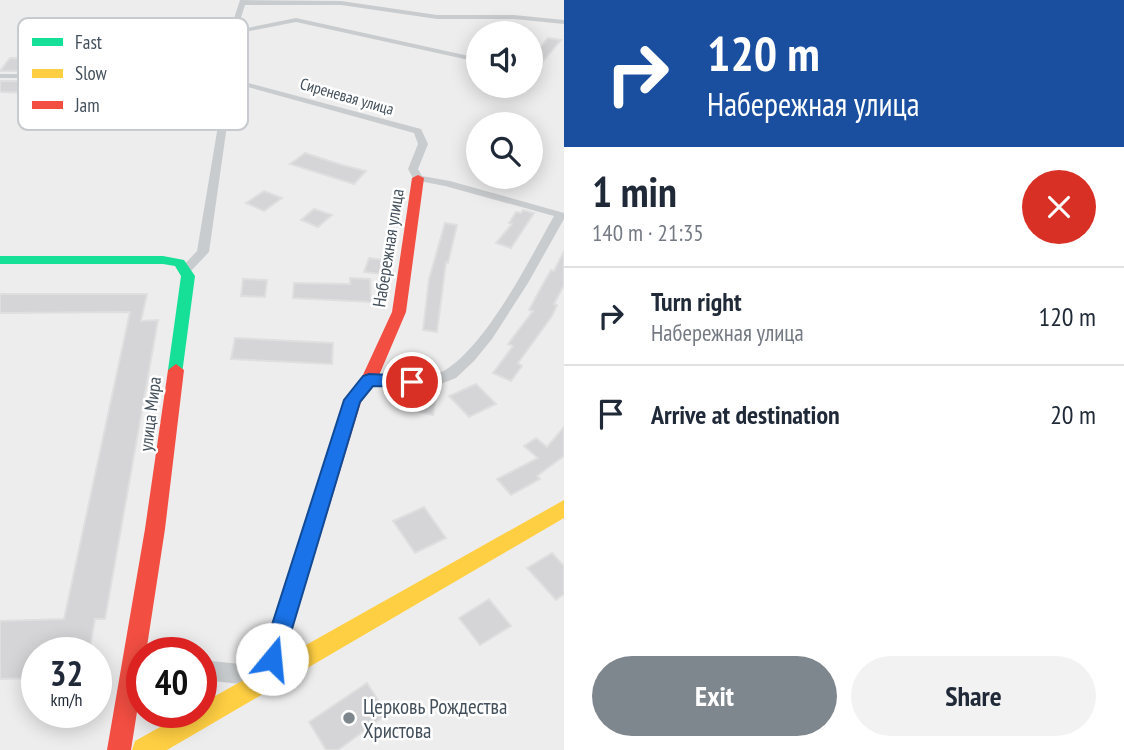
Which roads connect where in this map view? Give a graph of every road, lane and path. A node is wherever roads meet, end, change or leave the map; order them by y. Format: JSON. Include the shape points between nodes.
{"nodes":[{"id":1,"x":243,"y":1,"type":"edge"},
{"id":2,"x":239,"y":18,"type":"edge"},
{"id":3,"x":564,"y":22,"type":"edge"},
{"id":4,"x":248,"y":29,"type":"edge"},
{"id":5,"x":466,"y":57,"type":"edge"},
{"id":6,"x":0,"y":76,"type":"edge"},
{"id":7,"x":18,"y":76,"type":"edge"},
{"id":8,"x":248,"y":85,"type":"edge"},
{"id":9,"x":222,"y":130,"type":"edge"},
{"id":10,"x":418,"y":178,"type":"junction"},
{"id":11,"x":562,"y":215,"type":"edge"},
{"id":12,"x":0,"y":260,"type":"edge"},
{"id":13,"x":186,"y":269,"type":"junction"},
{"id":14,"x":369,"y":380,"type":"junction"},
{"id":15,"x":564,"y":508,"type":"edge"},
{"id":16,"x":141,"y":637,"type":"edge"},
{"id":17,"x":217,"y":671,"type":"edge"},
{"id":18,"x":267,"y":676,"type":"junction"},
{"id":19,"x":126,"y":717,"type":"edge"},
{"id":20,"x":119,"y":750,"type":"edge"},
{"id":21,"x":144,"y":750,"type":"edge"}],
"edges":[{"from":1,"to":2,"type":"street"},
{"from":1,"to":3,"type":"street","via":[[341,3],[437,17]]},
{"from":4,"to":5,"type":"street","via":[[296,20]]},
{"from":6,"to":7,"type":"street","name":"Сиреневая улица"},
{"from":8,"to":10,"type":"street","name":"Сиреневая улица","via":[[418,131],[423,144],[413,169]]},
{"from":9,"to":13,"type":"street","via":[[203,252]]},
{"from":10,"to":11,"type":"street","name":"Набережная улица"},
{"from":10,"to":14,"type":"street","name":"Набережная улица","via":[[399,312]]},
{"from":11,"to":14,"type":"street","name":"Набережная улица","via":[[489,338],[457,368],[434,382]]},
{"from":12,"to":13,"type":"street","via":[[163,260]]},
{"from":13,"to":16,"type":"street","name":"улица Мира","via":[[187,291]]},
{"from":14,"to":18,"type":"street","name":"Набережная улица","via":[[353,400]]},
{"from":15,"to":18,"type":"street"},
{"from":17,"to":18,"type":"street"},
{"from":18,"to":21,"type":"street"},
{"from":19,"to":20,"type":"street","name":"улица Мира"}]}
